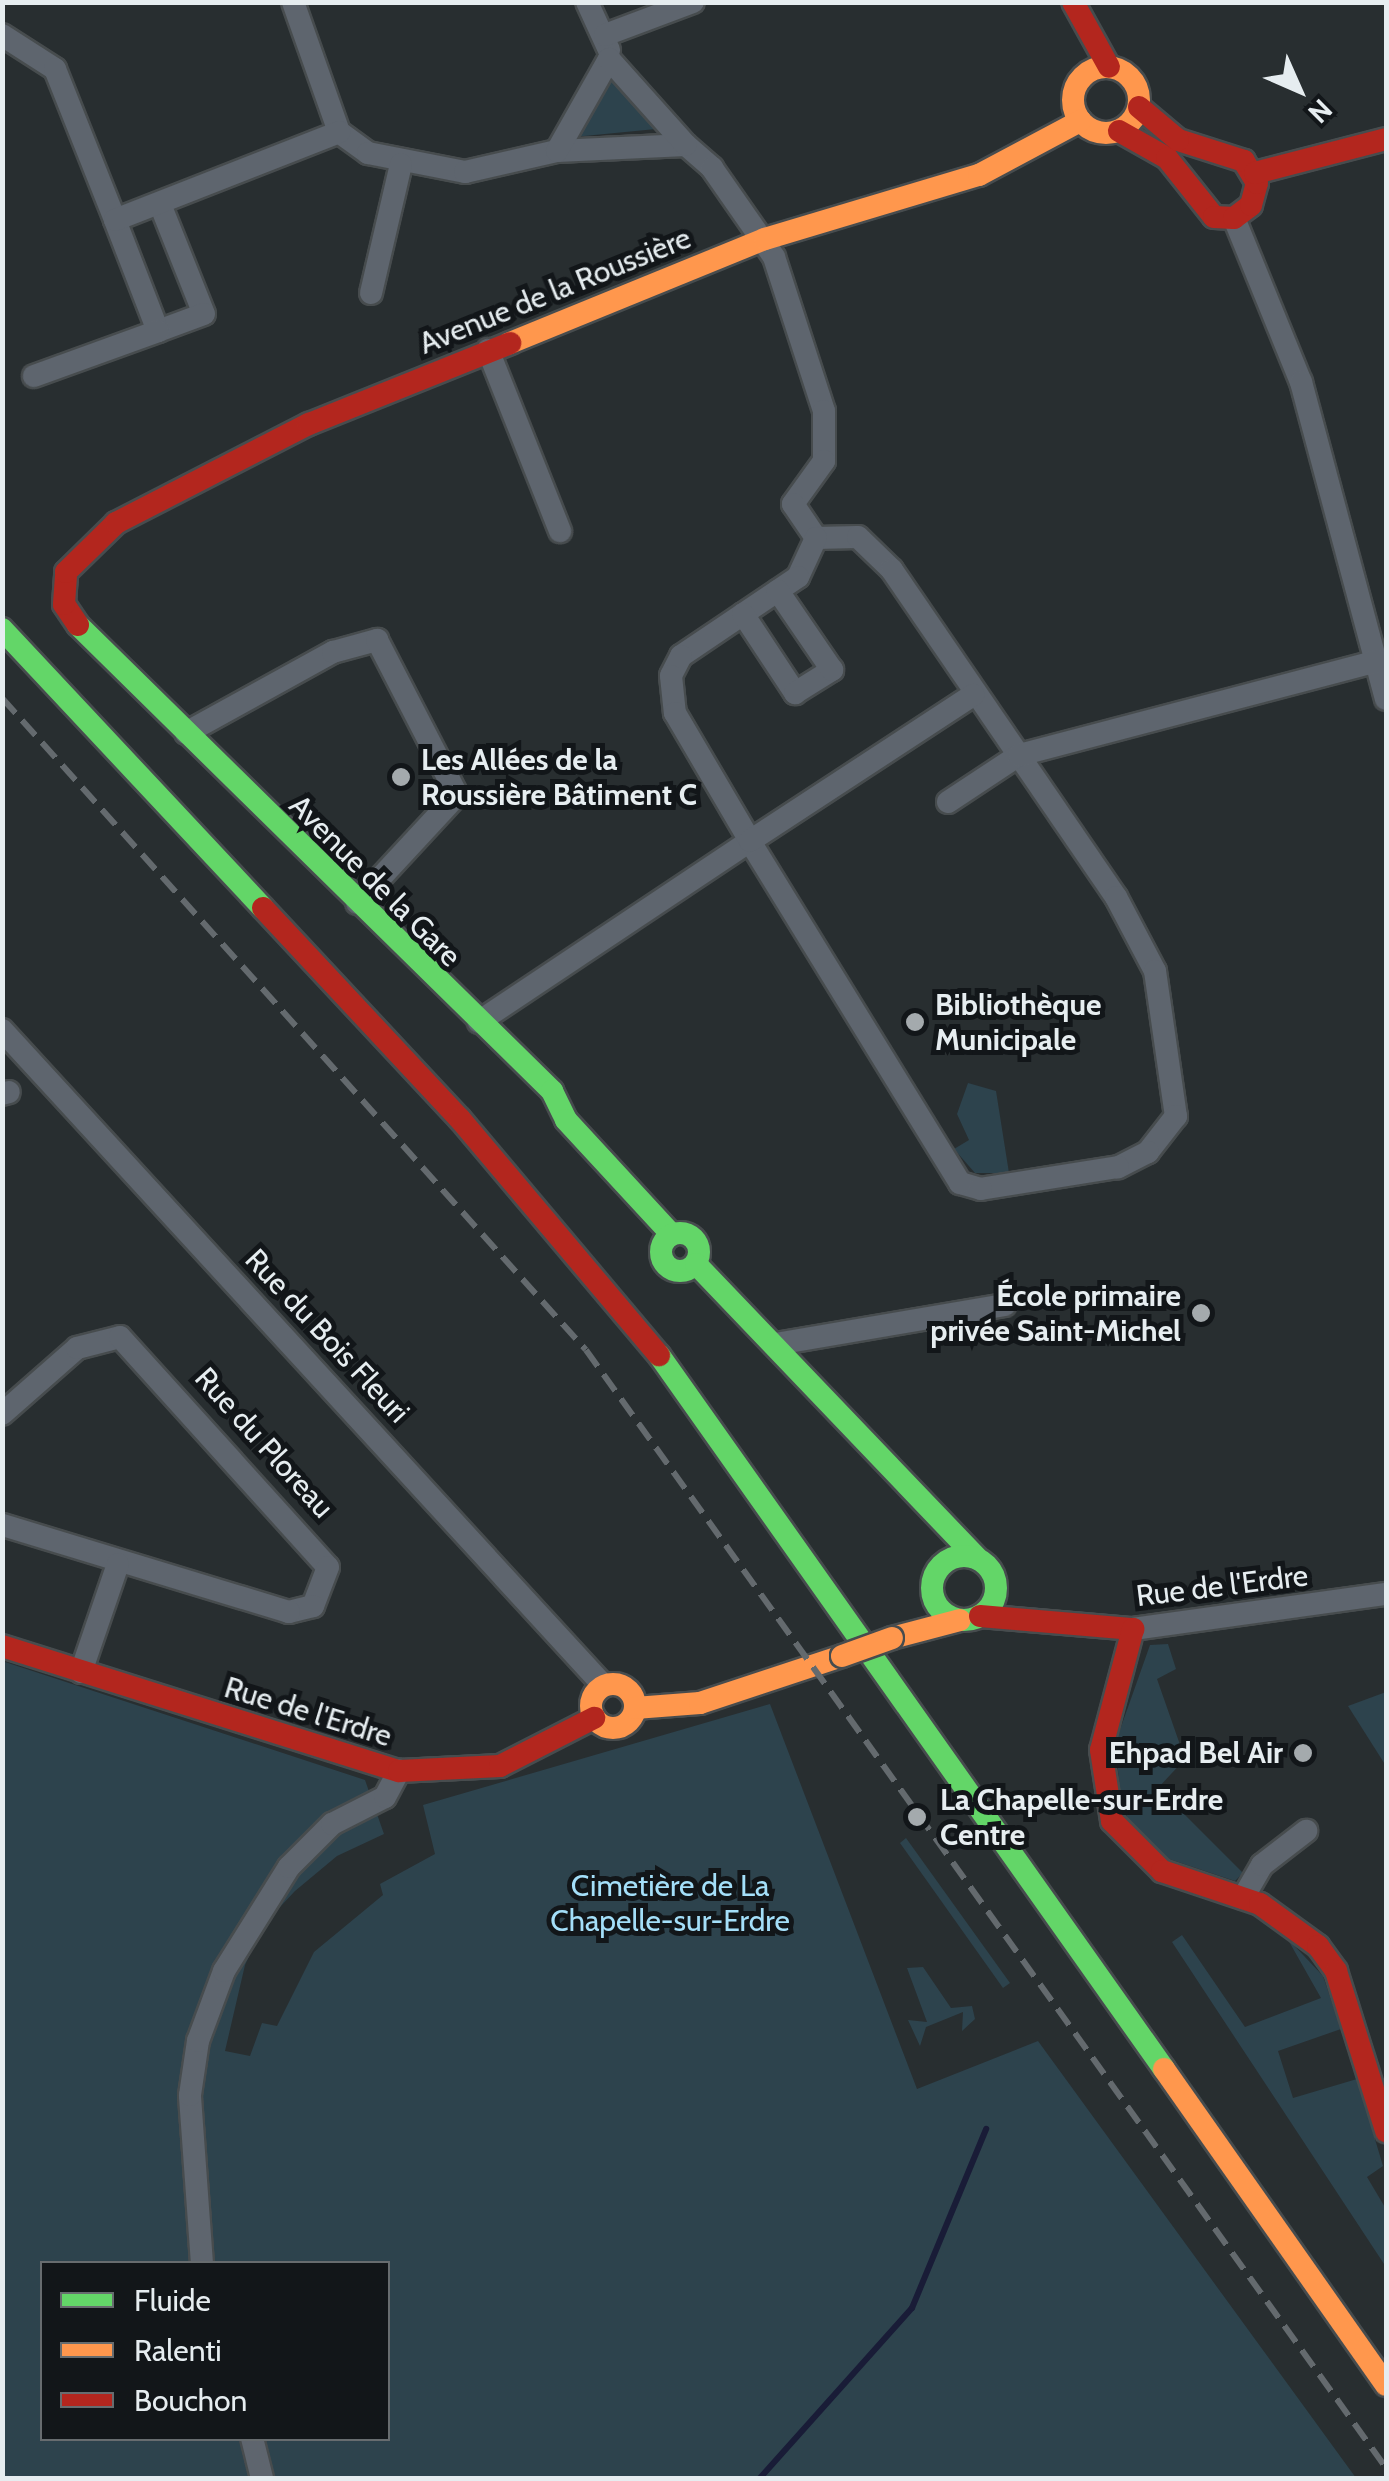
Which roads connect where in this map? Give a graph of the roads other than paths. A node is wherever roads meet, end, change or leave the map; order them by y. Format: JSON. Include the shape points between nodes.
{"nodes":[{"id":1,"x":292,"y":2,"type":"edge"},
{"id":2,"x":588,"y":2,"type":"edge"},
{"id":3,"x":693,"y":2,"type":"edge"},
{"id":4,"x":1073,"y":2,"type":"edge"},
{"id":5,"x":2,"y":35,"type":"edge"},
{"id":6,"x":607,"y":47,"type":"junction"},
{"id":7,"x":1109,"y":67,"type":"junction"},
{"id":8,"x":1138,"y":106,"type":"junction"},
{"id":9,"x":1080,"y":121,"type":"junction"},
{"id":10,"x":1119,"y":131,"type":"junction"},
{"id":11,"x":339,"y":132,"type":"junction"},
{"id":12,"x":1386,"y":139,"type":"edge"},
{"id":13,"x":686,"y":145,"type":"junction"},
{"id":14,"x":557,"y":151,"type":"junction"},
{"id":15,"x":401,"y":164,"type":"junction"},
{"id":16,"x":1255,"y":173,"type":"junction"},
{"id":17,"x":160,"y":204,"type":"junction"},
{"id":18,"x":1234,"y":218,"type":"junction"},
{"id":19,"x":115,"y":220,"type":"junction"},
{"id":20,"x":766,"y":239,"type":"junction"},
{"id":21,"x":371,"y":294,"type":"dead end"},
{"id":22,"x":158,"y":331,"type":"junction"},
{"id":23,"x":488,"y":350,"type":"junction"},
{"id":24,"x":34,"y":376,"type":"dead end"},
{"id":25,"x":560,"y":531,"type":"dead end"},
{"id":26,"x":816,"y":538,"type":"junction"},
{"id":27,"x":73,"y":560,"type":"joint"},
{"id":28,"x":778,"y":591,"type":"junction"},
{"id":29,"x":743,"y":614,"type":"junction"},
{"id":30,"x":2,"y":629,"type":"edge"},
{"id":31,"x":1377,"y":662,"type":"junction"},
{"id":32,"x":972,"y":695,"type":"junction"},
{"id":33,"x":1386,"y":698,"type":"edge"},
{"id":34,"x":186,"y":734,"type":"junction"},
{"id":35,"x":1019,"y":755,"type":"junction"},
{"id":36,"x":948,"y":802,"type":"dead end"},
{"id":37,"x":750,"y":841,"type":"junction"},
{"id":38,"x":356,"y":904,"type":"junction"},
{"id":39,"x":479,"y":1022,"type":"junction"},
{"id":40,"x":2,"y":1030,"type":"edge"},
{"id":41,"x":1005,"y":1305,"type":"dead end"},
{"id":42,"x":776,"y":1344,"type":"junction"},
{"id":43,"x":2,"y":1414,"type":"edge"},
{"id":44,"x":941,"y":1516,"type":"junction"},
{"id":45,"x":2,"y":1525,"type":"edge"},
{"id":46,"x":951,"y":1560,"type":"junction"},
{"id":47,"x":118,"y":1564,"type":"junction"},
{"id":48,"x":985,"y":1566,"type":"junction"},
{"id":49,"x":1386,"y":1594,"type":"edge"},
{"id":50,"x":934,"y":1596,"type":"junction"},
{"id":51,"x":1066,"y":1617,"type":"junction"},
{"id":52,"x":970,"y":1618,"type":"junction"},
{"id":53,"x":1133,"y":1630,"type":"junction"},
{"id":54,"x":902,"y":1634,"type":"junction"},
{"id":55,"x":2,"y":1646,"type":"edge"},
{"id":56,"x":80,"y":1672,"type":"junction"},
{"id":57,"x":604,"y":1686,"type":"junction"},
{"id":58,"x":636,"y":1708,"type":"junction"},
{"id":59,"x":594,"y":1718,"type":"junction"},
{"id":60,"x":399,"y":1771,"type":"junction"},
{"id":61,"x":1306,"y":1831,"type":"dead end"},
{"id":62,"x":1243,"y":1898,"type":"junction"},
{"id":63,"x":1386,"y":2131,"type":"edge"},
{"id":64,"x":202,"y":2261,"type":"edge"},
{"id":65,"x":1386,"y":2386,"type":"edge"},
{"id":66,"x":253,"y":2441,"type":"edge"},
{"id":67,"x":262,"y":2478,"type":"edge"}],
"edges":[{"from":1,"to":11,"type":"street"},
{"from":2,"to":6,"type":"street"},
{"from":3,"to":6,"type":"street"},
{"from":4,"to":7,"type":"street"},
{"from":5,"to":19,"type":"street","via":[[55,68]]},
{"from":6,"to":13,"type":"street"},
{"from":6,"to":14,"type":"street"},
{"from":7,"to":8,"type":"street","via":[[1136,85]]},
{"from":7,"to":9,"type":"street","via":[[1094,69],[1074,92]]},
{"from":8,"to":10,"type":"street"},
{"from":8,"to":16,"type":"street","via":[[1178,140],[1236,157]]},
{"from":9,"to":10,"type":"street"},
{"from":9,"to":20,"type":"street","name":"Avenue de la Roussière","via":[[979,175]]},
{"from":10,"to":18,"type":"street","via":[[1167,158],[1205,212]]},
{"from":11,"to":15,"type":"street"},
{"from":11,"to":17,"type":"street"},
{"from":12,"to":16,"type":"street"},
{"from":13,"to":14,"type":"street"},
{"from":13,"to":20,"type":"street"},
{"from":14,"to":15,"type":"street","via":[[466,172]]},
{"from":15,"to":21,"type":"street"},
{"from":16,"to":18,"type":"street","via":[[1256,196]]},
{"from":17,"to":19,"type":"street"},
{"from":17,"to":22,"type":"street","via":[[204,314]]},
{"from":18,"to":31,"type":"street","via":[[1301,382]]},
{"from":19,"to":22,"type":"street"},
{"from":20,"to":23,"type":"street","name":"Avenue de la Roussière"},
{"from":20,"to":26,"type":"street","via":[[824,411],[824,461],[793,504]]},
{"from":22,"to":24,"type":"street"},
{"from":23,"to":25,"type":"street"},
{"from":23,"to":27,"type":"street","name":"Avenue de la Roussière","via":[[209,470],[116,523]]},
{"from":26,"to":28,"type":"street","via":[[798,577]]},
{"from":26,"to":32,"type":"street","via":[[858,537],[892,570]]},
{"from":27,"to":34,"type":"street","name":"Avenue de la Gare","via":[[63,590],[74,623]]},
{"from":28,"to":29,"type":"street"},
{"from":28,"to":29,"type":"street","via":[[832,670],[796,693]]},
{"from":29,"to":37,"type":"street","via":[[681,656],[669,696]]},
{"from":30,"to":65,"type":"street","via":[[460,1119],[684,1384]]},
{"from":31,"to":33,"type":"street"},
{"from":31,"to":35,"type":"street"},
{"from":32,"to":35,"type":"street"},
{"from":32,"to":37,"type":"street"},
{"from":34,"to":38,"type":"street","name":"Avenue de la Gare"},
{"from":34,"to":38,"type":"street","via":[[333,652],[377,640],[456,795]]},
{"from":35,"to":36,"type":"street"},
{"from":35,"to":37,"type":"street","via":[[1155,971],[1176,1116],[1148,1152],[1118,1167],[981,1189],[960,1183]]},
{"from":37,"to":39,"type":"street"},
{"from":38,"to":39,"type":"street","name":"Avenue de la Gare"},
{"from":39,"to":42,"type":"street","name":"Avenue de la Gare","via":[[552,1091],[566,1120],[672,1236],[664,1263],[682,1272],[696,1264]]},
{"from":40,"to":57,"type":"street","name":"Rue du Bois Fleuri"},
{"from":41,"to":42,"type":"street"},
{"from":42,"to":44,"type":"street","name":"Avenue de la Gare"},
{"from":43,"to":47,"type":"street","name":"Rue du Ploreau","via":[[77,1348],[120,1337],[328,1567],[313,1606],[288,1612]]},
{"from":44,"to":46,"type":"street"},
{"from":44,"to":48,"type":"street","name":"Avenue de la Gare"},
{"from":45,"to":47,"type":"street","name":"Rue du Ploreau"},
{"from":46,"to":48,"type":"street"},
{"from":46,"to":50,"type":"street","via":[[937,1572]]},
{"from":47,"to":56,"type":"street"},
{"from":48,"to":51,"type":"street","name":"Rue de l'Erdre"},
{"from":48,"to":52,"type":"street","via":[[994,1601]]},
{"from":49,"to":53,"type":"street","name":"Rue de l'Erdre"},
{"from":50,"to":52,"type":"street"},
{"from":50,"to":54,"type":"street"},
{"from":51,"to":52,"type":"street","name":"Rue de l'Erdre"},
{"from":51,"to":53,"type":"street","name":"Rue de l'Erdre"},
{"from":52,"to":54,"type":"street","name":"Rue de l'Erdre"},
{"from":53,"to":62,"type":"street","via":[[1101,1750],[1112,1822],[1162,1872]]},
{"from":54,"to":58,"type":"street","name":"Rue de l'Erdre","bridge":true,"via":[[700,1703]]},
{"from":55,"to":56,"type":"street","name":"Rue de l'Erdre"},
{"from":56,"to":60,"type":"street","name":"Rue de l'Erdre"},
{"from":57,"to":58,"type":"street","via":[[626,1688]]},
{"from":57,"to":59,"type":"street"},
{"from":58,"to":59,"type":"street","name":"Rue de l'Erdre","via":[[618,1728]]},
{"from":59,"to":60,"type":"street","name":"Rue de l'Erdre","via":[[500,1766]]},
{"from":60,"to":64,"type":"street","via":[[385,1796],[332,1824],[289,1867],[224,1971],[198,2041],[190,2095]]},
{"from":61,"to":62,"type":"street","via":[[1262,1865]]},
{"from":62,"to":63,"type":"street","via":[[1291,1922],[1330,1961]]},
{"from":66,"to":67,"type":"street"}]}
